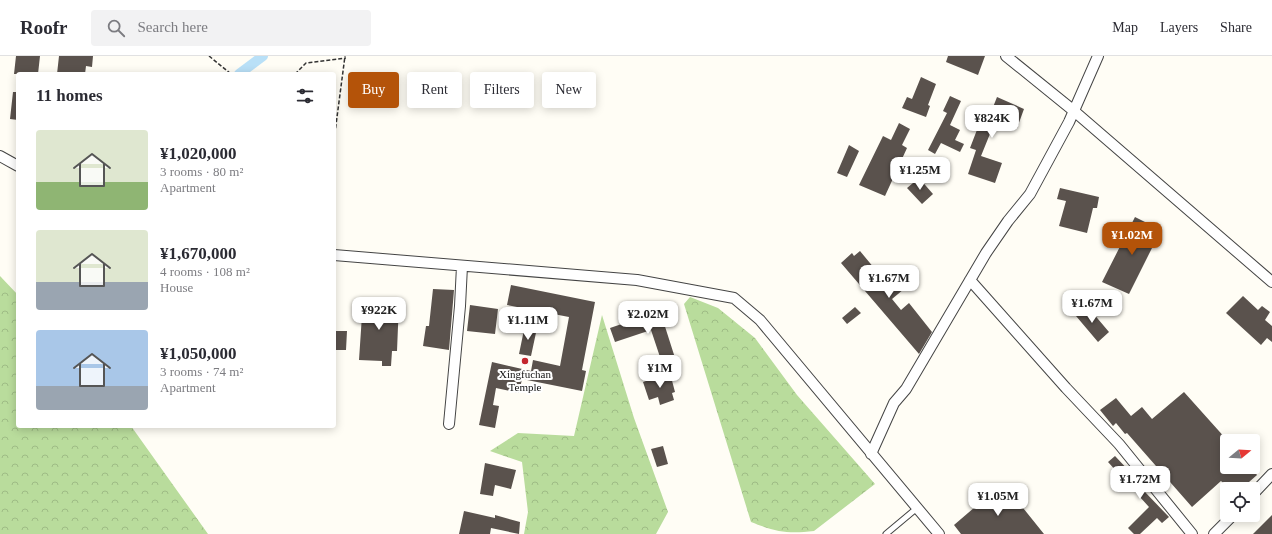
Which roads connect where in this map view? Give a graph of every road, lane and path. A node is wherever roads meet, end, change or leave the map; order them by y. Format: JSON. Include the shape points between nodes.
{"nodes":[{"id":1,"x":209,"y":56,"type":"edge"},
{"id":2,"x":1006,"y":56,"type":"edge"},
{"id":3,"x":1098,"y":56,"type":"edge"},
{"id":4,"x":345,"y":57,"type":"edge"},
{"id":5,"x":228,"y":72,"type":"edge"},
{"id":6,"x":297,"y":72,"type":"edge"},
{"id":7,"x":1074,"y":111,"type":"junction"},
{"id":8,"x":336,"y":125,"type":"edge"},
{"id":9,"x":0,"y":156,"type":"edge"},
{"id":10,"x":16,"y":165,"type":"edge"},
{"id":11,"x":336,"y":255,"type":"edge"},
{"id":12,"x":462,"y":266,"type":"junction"},
{"id":13,"x":970,"y":280,"type":"junction"},
{"id":14,"x":1272,"y":282,"type":"edge"},
{"id":15,"x":449,"y":424,"type":"dead end"},
{"id":16,"x":870,"y":454,"type":"junction"},
{"id":17,"x":1272,"y":474,"type":"edge"},
{"id":18,"x":1260,"y":487,"type":"edge"},
{"id":19,"x":917,"y":508,"type":"junction"},
{"id":20,"x":1226,"y":522,"type":"edge"},
{"id":21,"x":886,"y":534,"type":"edge"},
{"id":22,"x":939,"y":534,"type":"edge"},
{"id":23,"x":1192,"y":534,"type":"edge"},
{"id":24,"x":1214,"y":534,"type":"edge"}],
"edges":[{"from":1,"to":5,"type":"path"},
{"from":2,"to":7,"type":"street"},
{"from":3,"to":7,"type":"street"},
{"from":4,"to":6,"type":"path","via":[[306,63]]},
{"from":4,"to":8,"type":"path"},
{"from":7,"to":13,"type":"street","via":[[1030,194],[1008,220]]},
{"from":7,"to":14,"type":"street"},
{"from":9,"to":10,"type":"street"},
{"from":11,"to":12,"type":"street"},
{"from":12,"to":15,"type":"street"},
{"from":12,"to":16,"type":"street","via":[[636,280],[734,298],[760,320]]},
{"from":13,"to":16,"type":"street","via":[[906,389],[894,403]]},
{"from":13,"to":23,"type":"street","via":[[1066,388],[1120,444]]},
{"from":16,"to":19,"type":"street"},
{"from":17,"to":18,"type":"street"},
{"from":19,"to":21,"type":"lane"},
{"from":19,"to":22,"type":"street"},
{"from":20,"to":24,"type":"street"}]}
